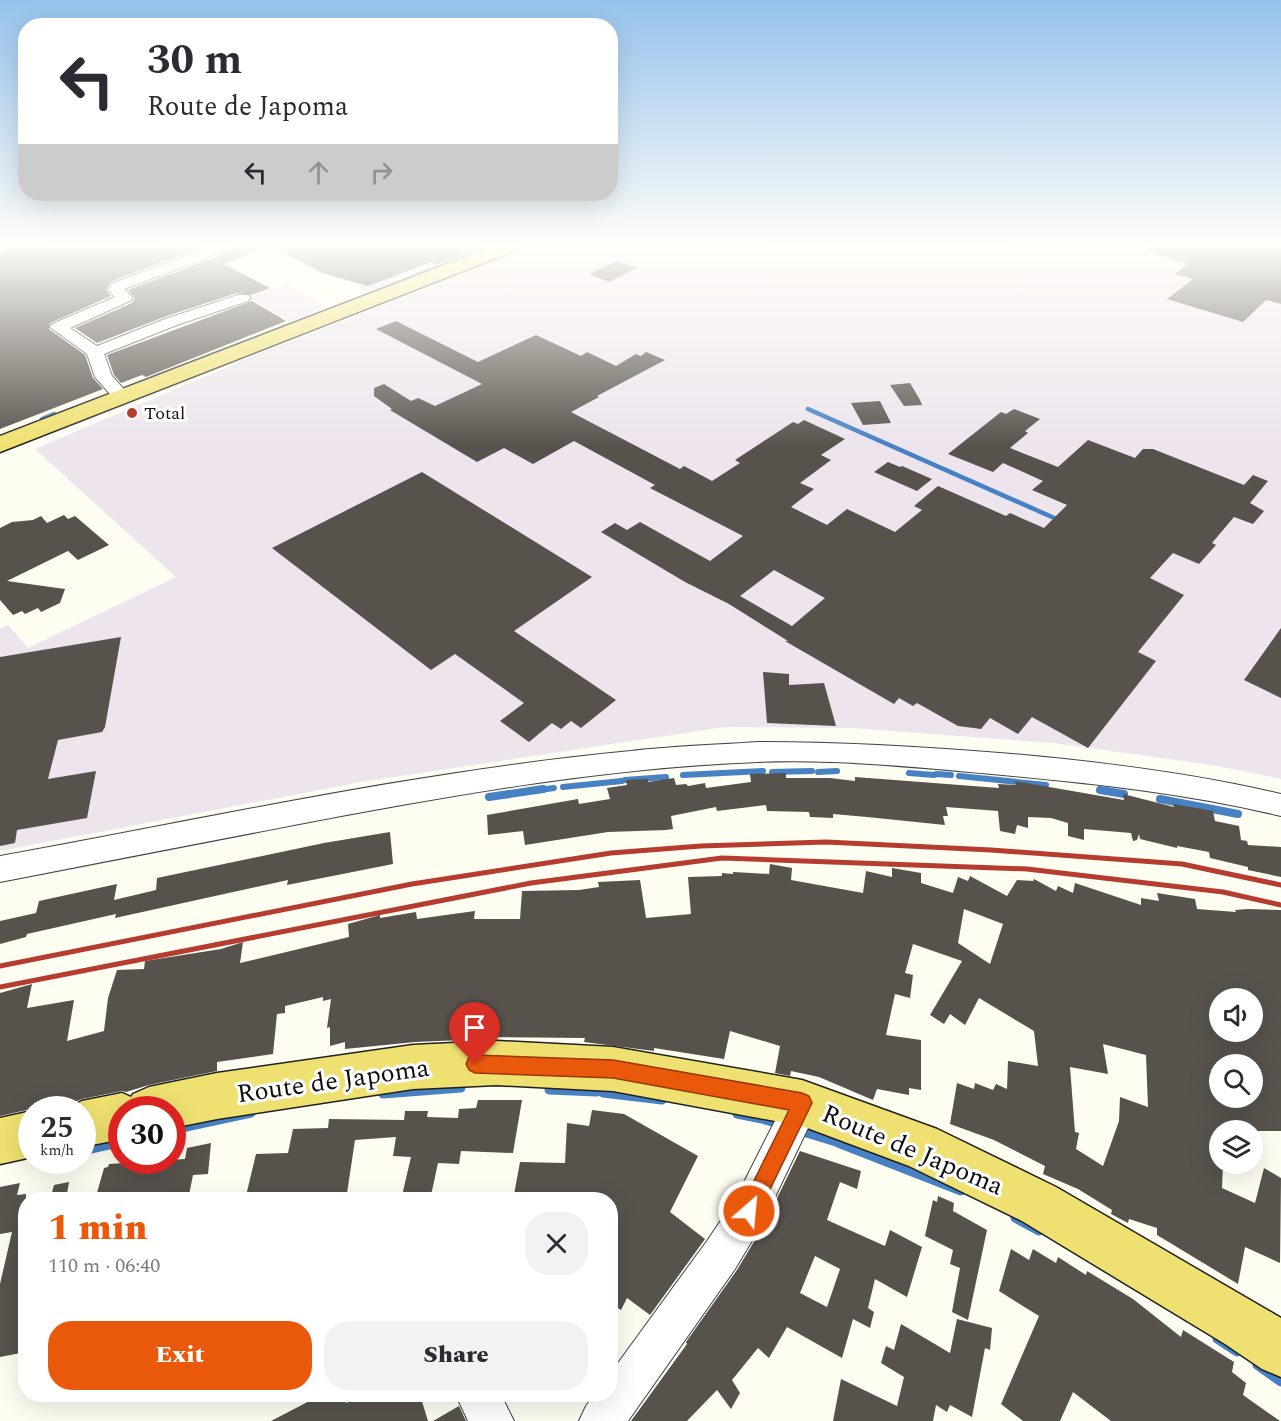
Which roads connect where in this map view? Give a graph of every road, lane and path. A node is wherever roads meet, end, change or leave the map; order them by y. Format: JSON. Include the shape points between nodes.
{"nodes":[{"id":1,"x":90,"y":313,"type":"edge"},
{"id":2,"x":197,"y":313,"type":"edge"},
{"id":3,"x":325,"y":313,"type":"edge"},
{"id":4,"x":334,"y":313,"type":"edge"},
{"id":5,"x":95,"y":352,"type":"junction"},
{"id":6,"x":119,"y":395,"type":"junction"},
{"id":7,"x":0,"y":436,"type":"edge"},
{"id":8,"x":0,"y":445,"type":"edge"},
{"id":9,"x":1281,"y":805,"type":"edge"},
{"id":10,"x":0,"y":869,"type":"edge"},
{"id":11,"x":186,"y":1102,"type":"edge"},
{"id":12,"x":802,"y":1103,"type":"junction"},
{"id":13,"x":18,"y":1137,"type":"edge"},
{"id":14,"x":0,"y":1141,"type":"edge"},
{"id":15,"x":1281,"y":1350,"type":"edge"},
{"id":16,"x":618,"y":1399,"type":"edge"},
{"id":17,"x":481,"y":1402,"type":"edge"},
{"id":18,"x":616,"y":1402,"type":"edge"},
{"id":19,"x":492,"y":1421,"type":"edge"},
{"id":20,"x":601,"y":1421,"type":"edge"}],
"edges":[{"from":1,"to":5,"type":"street","via":[[58,327]]},
{"from":2,"to":5,"type":"street"},
{"from":3,"to":6,"type":"main road"},
{"from":4,"to":6,"type":"main road"},
{"from":5,"to":6,"type":"street","via":[[96,366]]},
{"from":6,"to":7,"type":"main road"},
{"from":6,"to":8,"type":"main road"},
{"from":9,"to":10,"type":"street","via":[[1112,774],[934,758],[758,752],[631,761],[499,778]]},
{"from":11,"to":12,"type":"main road","name":"Route de Japoma","via":[[413,1067],[496,1063],[613,1069]]},
{"from":12,"to":15,"type":"main road","name":"Route de Japoma","via":[[920,1146],[1039,1204]]},
{"from":12,"to":16,"type":"street","via":[[749,1211]]},
{"from":13,"to":14,"type":"main road"},
{"from":17,"to":19,"type":"street"},
{"from":18,"to":20,"type":"street"}]}
